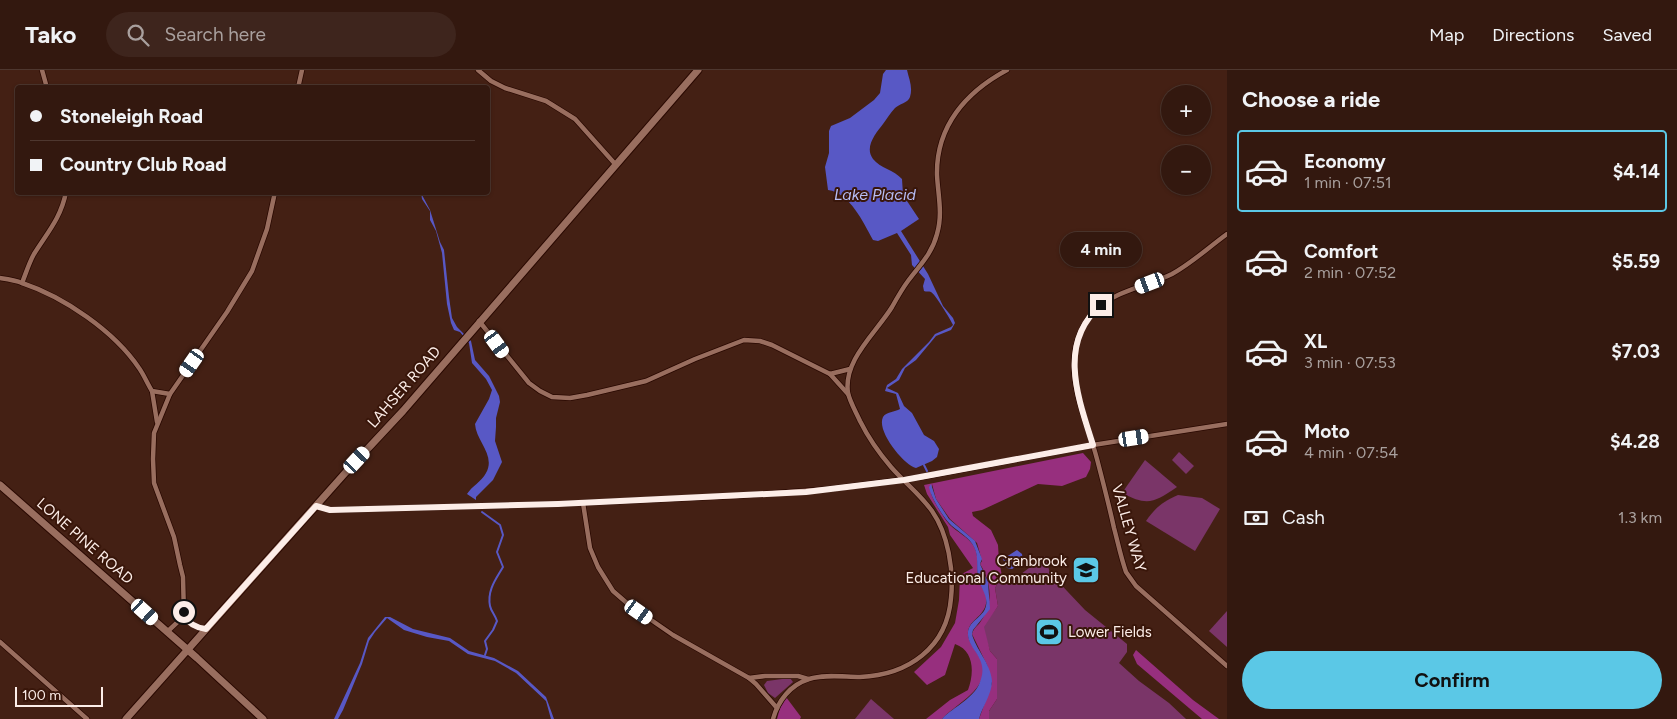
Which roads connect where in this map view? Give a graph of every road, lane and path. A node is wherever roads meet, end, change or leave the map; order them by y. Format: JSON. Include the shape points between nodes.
{"nodes":[{"id":1,"x":42,"y":70,"type":"edge"},
{"id":2,"x":302,"y":70,"type":"edge"},
{"id":3,"x":478,"y":70,"type":"edge"},
{"id":4,"x":698,"y":70,"type":"edge"},
{"id":5,"x":1007,"y":70,"type":"edge"},
{"id":6,"x":47,"y":85,"type":"edge"},
{"id":7,"x":299,"y":85,"type":"edge"},
{"id":8,"x":616,"y":165,"type":"junction"},
{"id":9,"x":65,"y":195,"type":"edge"},
{"id":10,"x":273,"y":195,"type":"edge"},
{"id":11,"x":1227,"y":234,"type":"edge"},
{"id":12,"x":0,"y":278,"type":"edge"},
{"id":13,"x":22,"y":283,"type":"junction"},
{"id":14,"x":479,"y":321,"type":"junction"},
{"id":15,"x":850,"y":369,"type":"junction"},
{"id":16,"x":830,"y":374,"type":"junction"},
{"id":17,"x":152,"y":391,"type":"junction"},
{"id":18,"x":170,"y":394,"type":"junction"},
{"id":19,"x":848,"y":394,"type":"junction"},
{"id":20,"x":157,"y":423,"type":"junction"},
{"id":21,"x":1227,"y":424,"type":"edge"},
{"id":22,"x":1093,"y":445,"type":"junction"},
{"id":23,"x":904,"y":480,"type":"junction"},
{"id":24,"x":0,"y":485,"type":"edge"},
{"id":25,"x":583,"y":502,"type":"junction"},
{"id":26,"x":316,"y":506,"type":"junction"},
{"id":27,"x":184,"y":616,"type":"junction"},
{"id":28,"x":206,"y":629,"type":"junction"},
{"id":29,"x":167,"y":632,"type":"junction"},
{"id":30,"x":0,"y":642,"type":"edge"},
{"id":31,"x":188,"y":650,"type":"junction"},
{"id":32,"x":1227,"y":666,"type":"edge"},
{"id":33,"x":749,"y":678,"type":"junction"},
{"id":34,"x":808,"y":679,"type":"junction"},
{"id":35,"x":777,"y":708,"type":"junction"},
{"id":36,"x":87,"y":719,"type":"edge"},
{"id":37,"x":126,"y":719,"type":"edge"},
{"id":38,"x":263,"y":719,"type":"edge"},
{"id":39,"x":773,"y":719,"type":"edge"}],
"edges":[{"from":1,"to":6,"type":"street"},
{"from":2,"to":7,"type":"street"},
{"from":3,"to":8,"type":"street","via":[[491,81],[546,101],[575,119]]},
{"from":4,"to":8,"type":"street","name":"LAHSER ROAD"},
{"from":5,"to":15,"type":"street","via":[[970,95],[946,129],[938,163],[941,210],[931,251]]},
{"from":8,"to":14,"type":"street","name":"LAHSER ROAD"},
{"from":9,"to":13,"type":"street","via":[[52,229],[35,253]]},
{"from":10,"to":18,"type":"street","via":[[267,229],[250,276]]},
{"from":11,"to":22,"type":"street","name":"VALLEY WAY","via":[[1178,271],[1109,299],[1088,318],[1077,342],[1074,373]]},
{"from":12,"to":13,"type":"street"},
{"from":13,"to":17,"type":"street","via":[[74,308],[102,329],[139,368]]},
{"from":14,"to":16,"type":"street","via":[[529,383],[558,398],[587,396],[646,381],[744,340],[772,345]]},
{"from":14,"to":26,"type":"street","name":"LAHSER ROAD"},
{"from":15,"to":16,"type":"street"},
{"from":15,"to":19,"type":"street"},
{"from":16,"to":19,"type":"street"},
{"from":17,"to":18,"type":"street"},
{"from":17,"to":20,"type":"street"},
{"from":18,"to":20,"type":"street"},
{"from":19,"to":23,"type":"street","via":[[868,435],[890,467]]},
{"from":20,"to":27,"type":"street","via":[[154,483],[174,537],[183,577]]},
{"from":21,"to":22,"type":"street"},
{"from":22,"to":23,"type":"street"},
{"from":22,"to":32,"type":"street","name":"VALLEY WAY","via":[[1122,560],[1131,581]]},
{"from":23,"to":25,"type":"street","via":[[790,493]]},
{"from":23,"to":34,"type":"street","via":[[932,510],[945,539],[952,590],[942,630],[922,656],[896,671],[870,676]]},
{"from":24,"to":29,"type":"street","name":"LONE PINE ROAD"},
{"from":25,"to":26,"type":"street","via":[[330,510]]},
{"from":25,"to":33,"type":"street","via":[[594,558],[617,595],[672,635]]},
{"from":26,"to":28,"type":"street","name":"LAHSER ROAD"},
{"from":27,"to":28,"type":"street","via":[[196,627]]},
{"from":27,"to":29,"type":"street"},
{"from":28,"to":31,"type":"street","name":"LAHSER ROAD"},
{"from":29,"to":31,"type":"street","name":"LONE PINE ROAD"},
{"from":30,"to":36,"type":"street"},
{"from":31,"to":37,"type":"street","name":"LAHSER ROAD"},
{"from":31,"to":38,"type":"street","name":"LONE PINE ROAD"},
{"from":33,"to":34,"type":"street","via":[[798,676]]},
{"from":33,"to":35,"type":"street"},
{"from":34,"to":35,"type":"street","via":[[789,691]]},
{"from":35,"to":39,"type":"street"}]}
